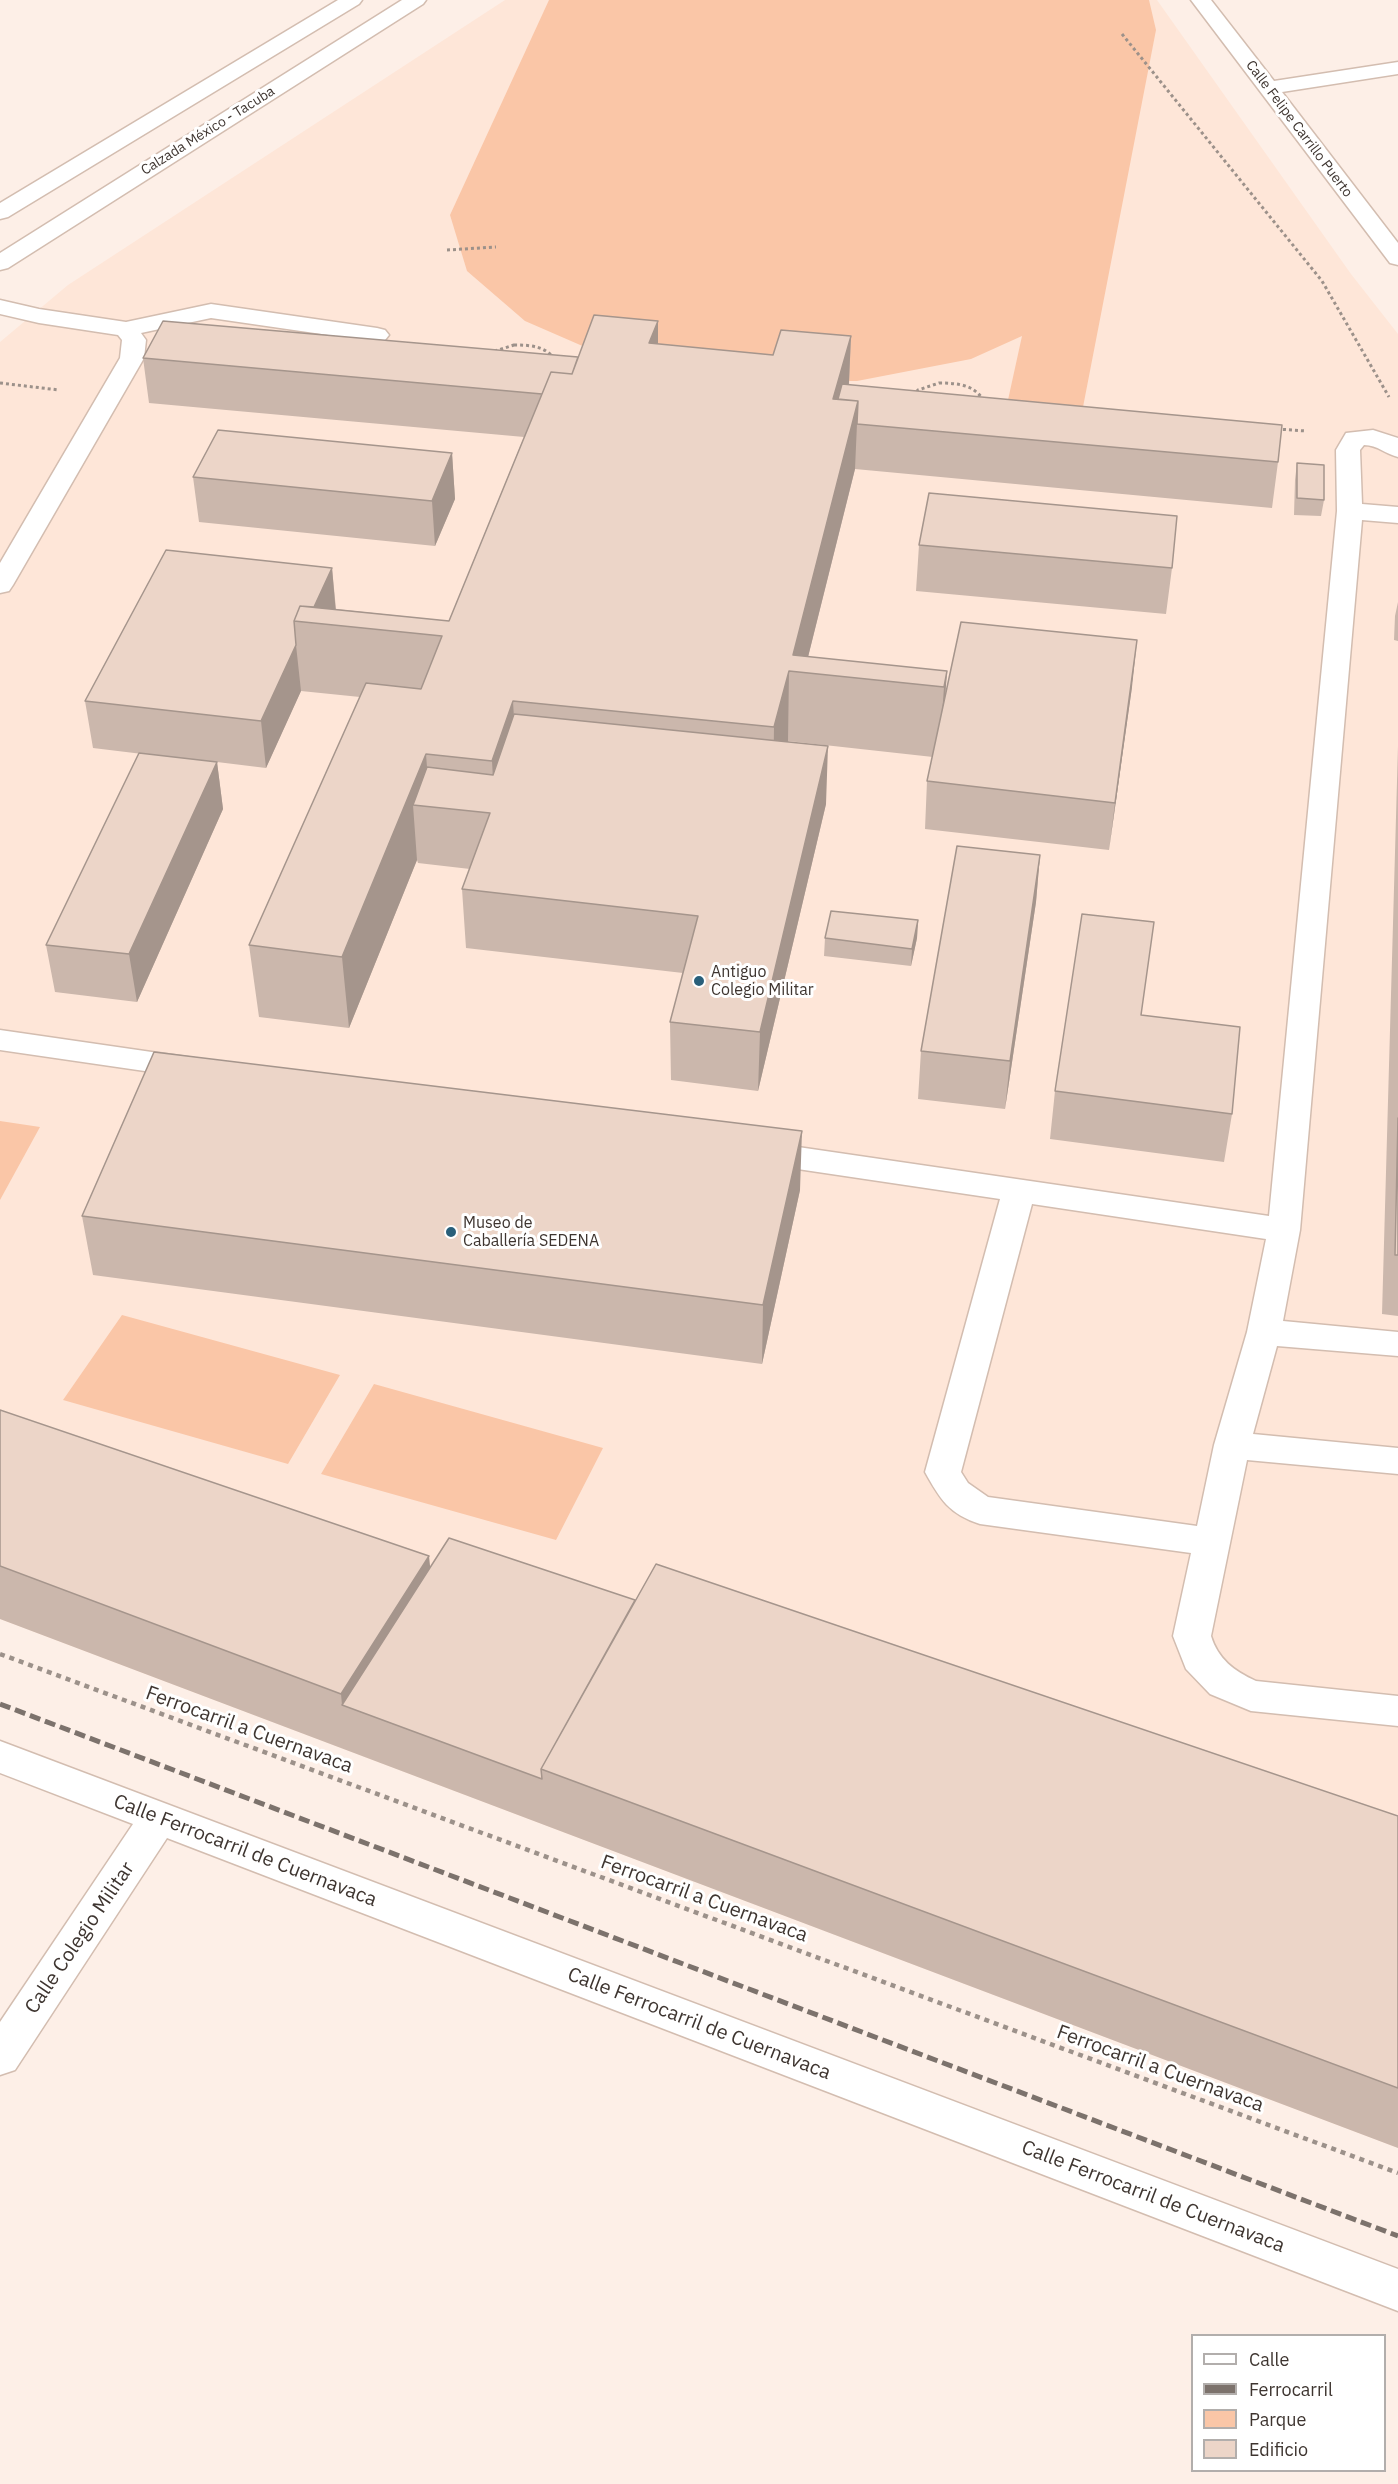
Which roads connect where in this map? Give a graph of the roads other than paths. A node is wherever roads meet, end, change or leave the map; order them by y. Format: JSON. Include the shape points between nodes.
{"nodes":[{"id":1,"x":352,"y":0,"type":"edge"},
{"id":2,"x":416,"y":0,"type":"edge"},
{"id":3,"x":1201,"y":0,"type":"edge"},
{"id":4,"x":1398,"y":68,"type":"edge"},
{"id":5,"x":1268,"y":88,"type":"junction"},
{"id":6,"x":0,"y":212,"type":"edge"},
{"id":7,"x":1398,"y":258,"type":"edge"},
{"id":8,"x":1,"y":261,"type":"edge"},
{"id":9,"x":0,"y":307,"type":"edge"},
{"id":10,"x":126,"y":329,"type":"junction"},
{"id":11,"x":377,"y":335,"type":"dead end"},
{"id":12,"x":1398,"y":450,"type":"edge"},
{"id":13,"x":1350,"y":512,"type":"junction"},
{"id":14,"x":1398,"y":514,"type":"edge"},
{"id":15,"x":0,"y":585,"type":"edge"},
{"id":16,"x":0,"y":1040,"type":"edge"},
{"id":17,"x":223,"y":1073,"type":"edge"},
{"id":18,"x":734,"y":1148,"type":"edge"},
{"id":19,"x":1018,"y":1190,"type":"junction"},
{"id":20,"x":1284,"y":1230,"type":"junction"},
{"id":21,"x":1264,"y":1332,"type":"junction"},
{"id":22,"x":1398,"y":1344,"type":"edge"},
{"id":23,"x":1233,"y":1445,"type":"junction"},
{"id":24,"x":1398,"y":1461,"type":"edge"},
{"id":25,"x":1212,"y":1542,"type":"junction"},
{"id":26,"x":1398,"y":1711,"type":"edge"},
{"id":27,"x":0,"y":1757,"type":"edge"},
{"id":28,"x":159,"y":1818,"type":"junction"},
{"id":29,"x":0,"y":2057,"type":"edge"},
{"id":30,"x":1398,"y":2290,"type":"edge"}],
"edges":[{"from":1,"to":6,"type":"street"},
{"from":2,"to":8,"type":"street","name":"Calzada México - Tacuba"},
{"from":3,"to":5,"type":"street","name":"Calle Felipe Carrillo Puerto"},
{"from":4,"to":5,"type":"street"},
{"from":5,"to":7,"type":"street","name":"Calle Felipe Carrillo Puerto"},
{"from":9,"to":10,"type":"street"},
{"from":10,"to":11,"type":"street","via":[[211,311]]},
{"from":10,"to":15,"type":"street","via":[[134,340],[132,358]]},
{"from":12,"to":13,"type":"street","via":[[1389,442],[1367,436],[1355,438],[1348,450]]},
{"from":13,"to":14,"type":"street"},
{"from":13,"to":20,"type":"street"},
{"from":16,"to":17,"type":"street"},
{"from":18,"to":19,"type":"street"},
{"from":19,"to":20,"type":"street"},
{"from":19,"to":25,"type":"street","via":[[943,1472],[955,1493],[980,1510]]},
{"from":20,"to":21,"type":"street"},
{"from":21,"to":22,"type":"street"},
{"from":21,"to":23,"type":"street"},
{"from":23,"to":24,"type":"street"},
{"from":23,"to":25,"type":"street"},
{"from":25,"to":26,"type":"street","via":[[1192,1636],[1199,1658],[1223,1683],[1251,1696]]},
{"from":27,"to":28,"type":"street","name":"Calle Ferrocarril de Cuernavaca"},
{"from":28,"to":29,"type":"street","name":"Calle Colegio Militar"},
{"from":28,"to":30,"type":"street","name":"Calle Ferrocarril de Cuernavaca"}]}
